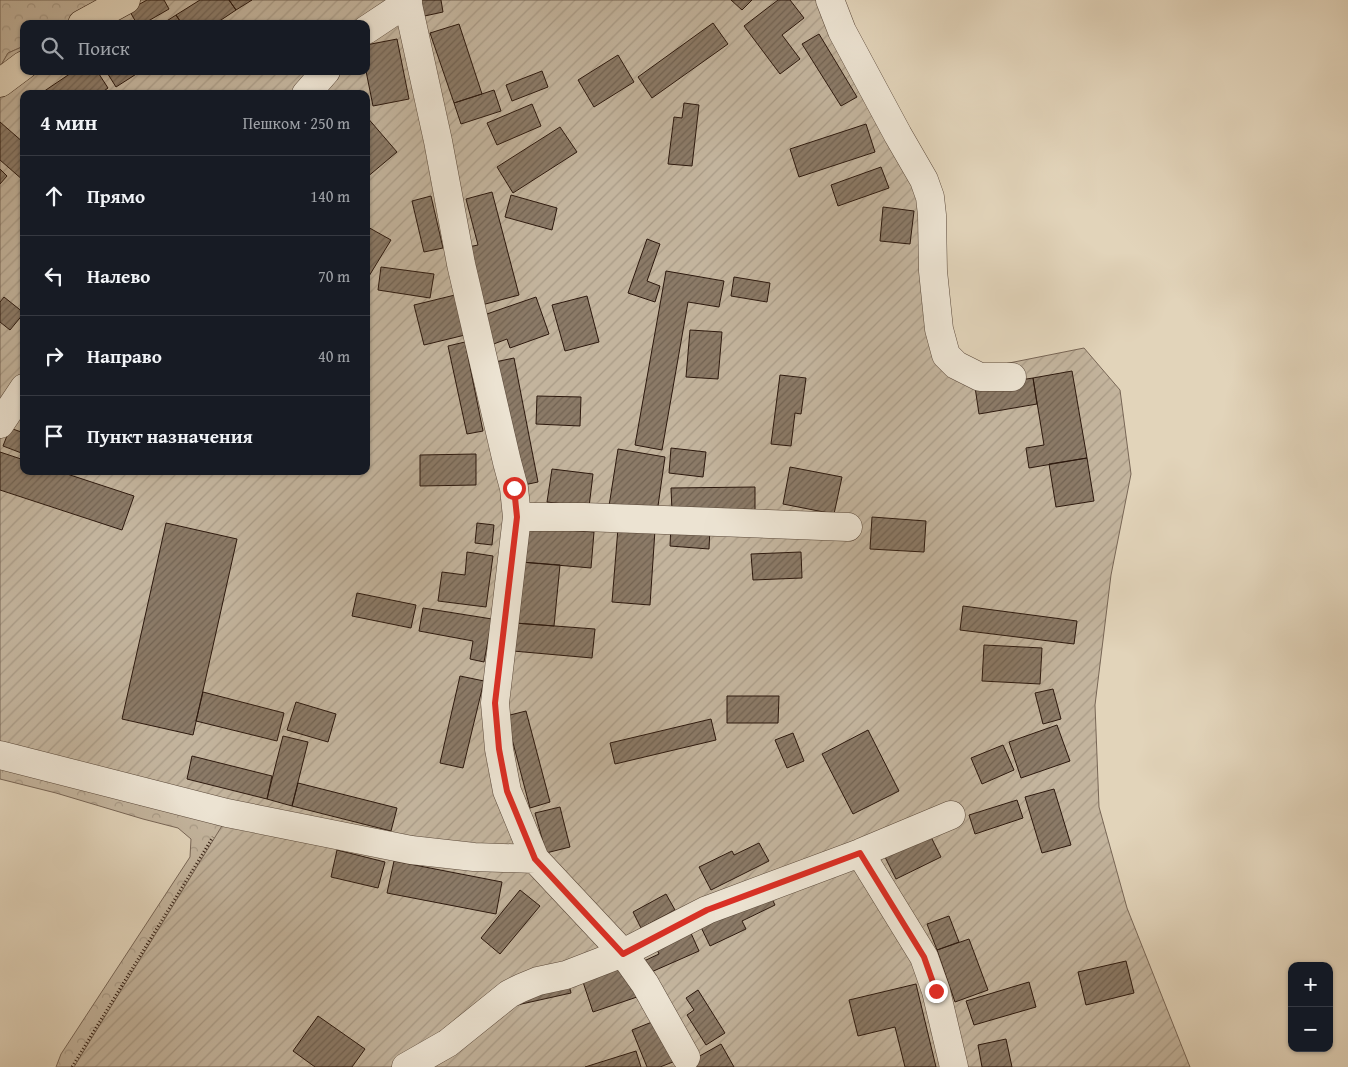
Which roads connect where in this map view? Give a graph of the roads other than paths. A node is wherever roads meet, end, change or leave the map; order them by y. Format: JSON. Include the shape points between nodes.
{"nodes":[{"id":1,"x":126,"y":0,"type":"edge"},
{"id":2,"x":830,"y":0,"type":"edge"},
{"id":3,"x":408,"y":1,"type":"edge"},
{"id":4,"x":89,"y":20,"type":"edge"},
{"id":5,"x":370,"y":27,"type":"edge"},
{"id":6,"x":20,"y":68,"type":"edge"},
{"id":7,"x":323,"y":75,"type":"edge"},
{"id":8,"x":0,"y":84,"type":"edge"},
{"id":9,"x":309,"y":90,"type":"edge"},
{"id":10,"x":1012,"y":377,"type":"dead end"},
{"id":11,"x":20,"y":394,"type":"edge"},
{"id":12,"x":0,"y":424,"type":"edge"},
{"id":13,"x":517,"y":517,"type":"junction"},
{"id":14,"x":848,"y":527,"type":"dead end"},
{"id":15,"x":0,"y":755,"type":"edge"},
{"id":16,"x":951,"y":814,"type":"dead end"},
{"id":17,"x":860,"y":853,"type":"junction"},
{"id":18,"x":535,"y":859,"type":"junction"},
{"id":19,"x":623,"y":954,"type":"junction"},
{"id":20,"x":686,"y":1057,"type":"dead end"},
{"id":21,"x":406,"y":1067,"type":"edge"},
{"id":22,"x":954,"y":1067,"type":"edge"}],
"edges":[{"from":1,"to":4,"type":"main road"},
{"from":2,"to":10,"type":"street","via":[[842,31],[924,180],[930,198],[938,329],[946,355],[956,365],[980,377]]},
{"from":3,"to":5,"type":"street"},
{"from":3,"to":13,"type":"street","via":[[461,264],[514,488]]},
{"from":6,"to":8,"type":"main road"},
{"from":7,"to":9,"type":"street"},
{"from":11,"to":12,"type":"street"},
{"from":13,"to":14,"type":"street"},
{"from":13,"to":18,"type":"street","via":[[495,703],[507,791]]},
{"from":15,"to":18,"type":"street","via":[[227,813],[410,850]]},
{"from":16,"to":17,"type":"street"},
{"from":17,"to":19,"type":"street","via":[[707,910]]},
{"from":17,"to":22,"type":"street","via":[[924,957],[936,991]]},
{"from":18,"to":19,"type":"street"},
{"from":19,"to":20,"type":"street","via":[[645,984]]},
{"from":19,"to":21,"type":"street","via":[[566,975],[538,981],[509,994],[448,1043]]}]}
